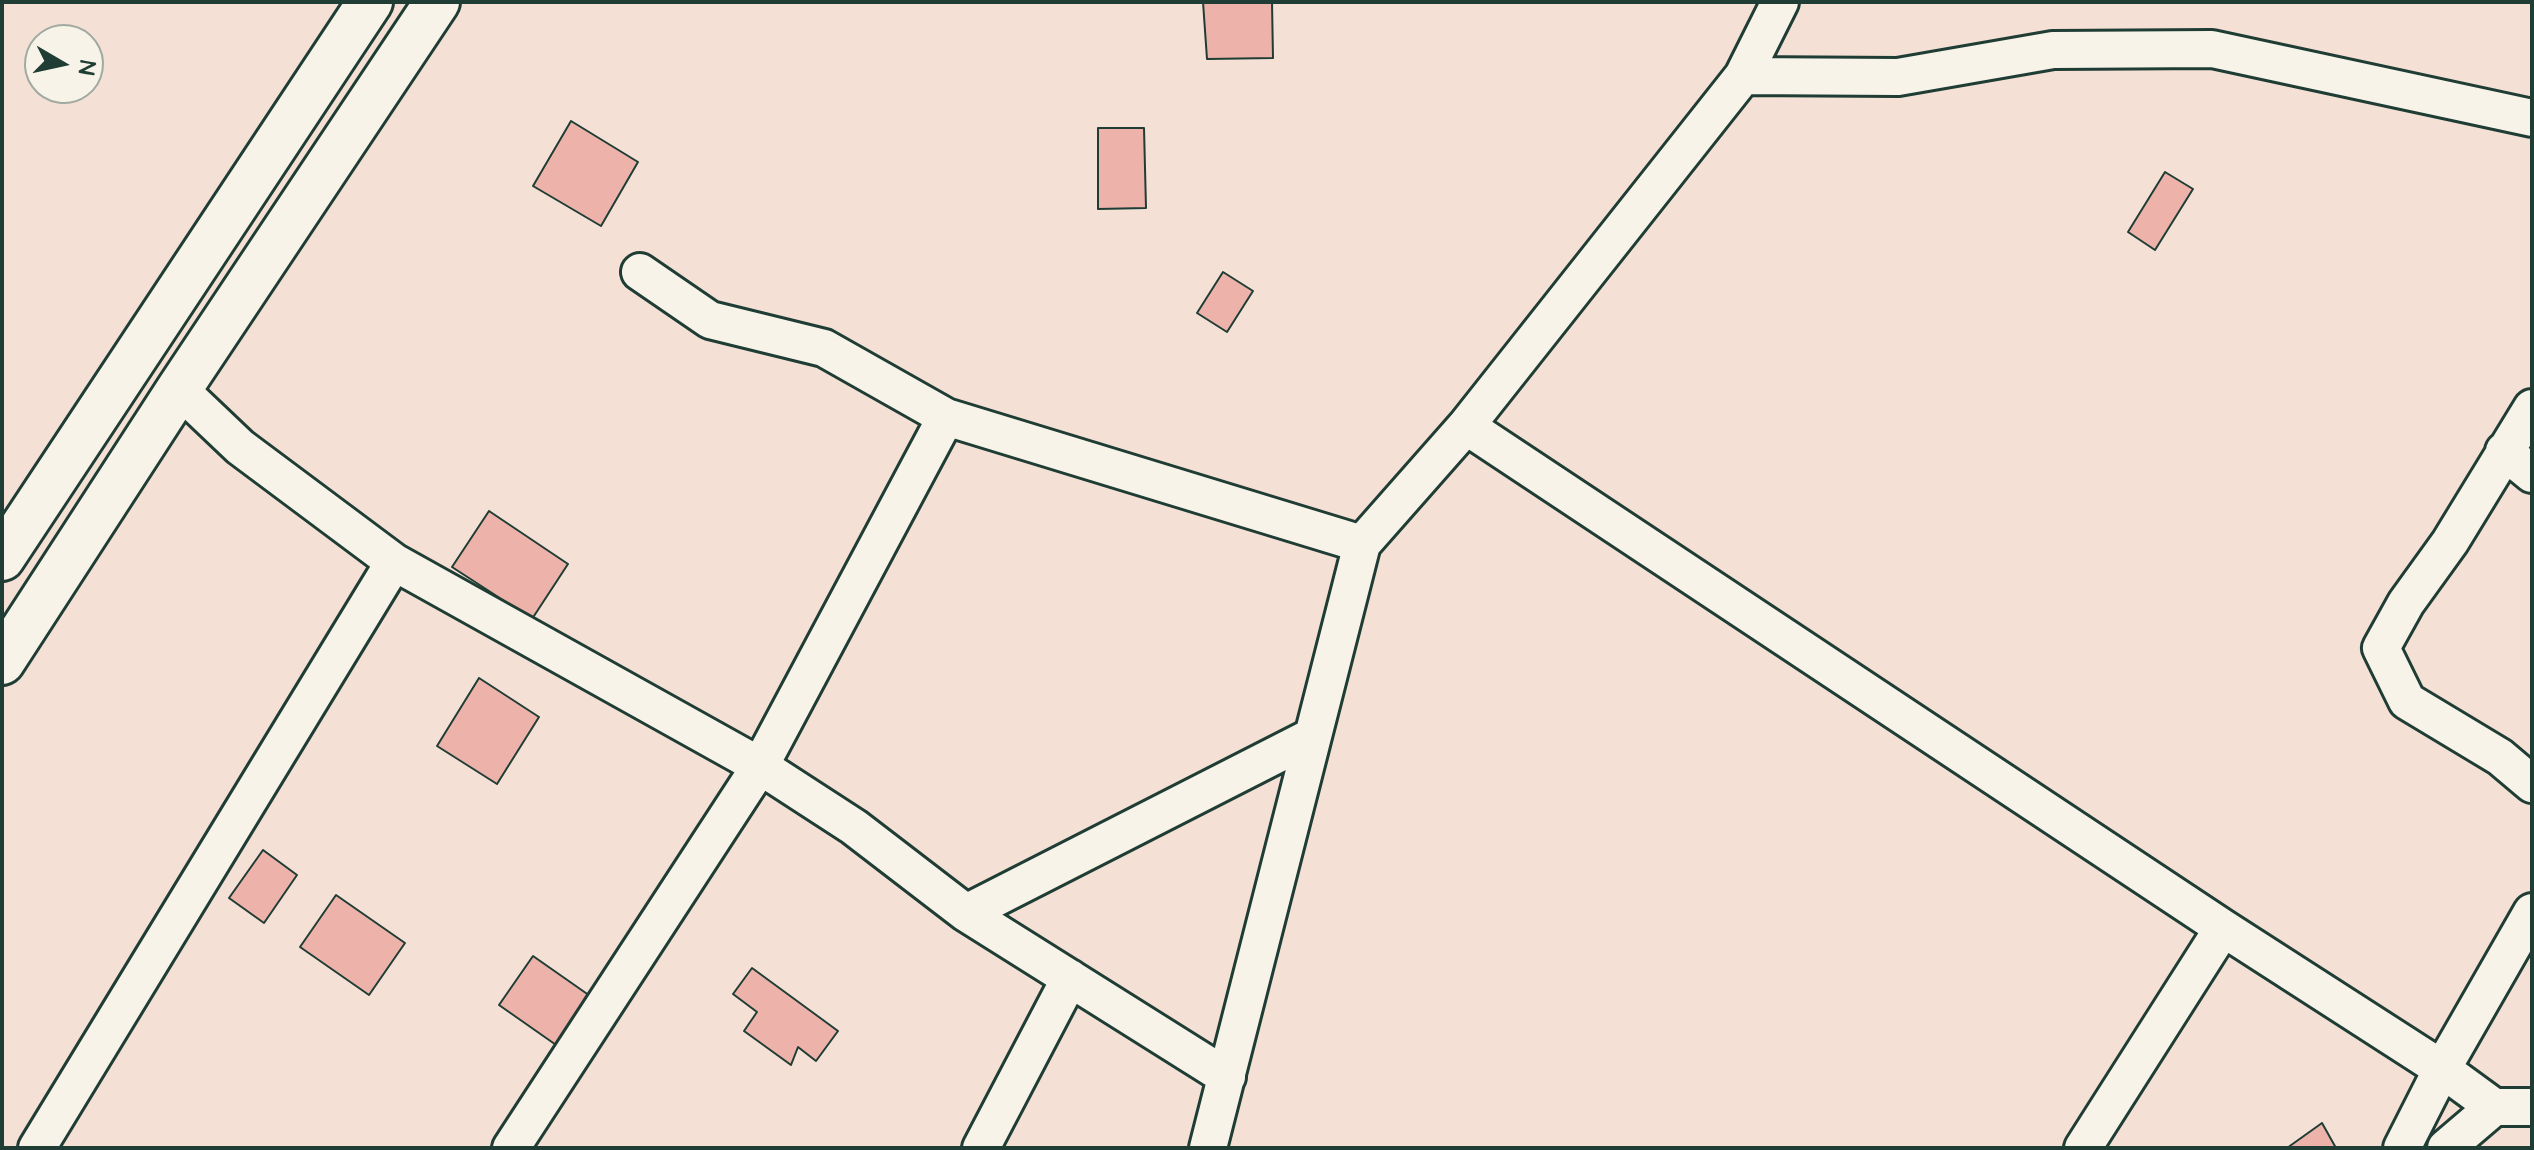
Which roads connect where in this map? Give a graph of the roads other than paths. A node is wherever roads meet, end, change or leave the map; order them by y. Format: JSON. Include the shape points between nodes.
{"nodes":[{"id":1,"x":370,"y":2,"type":"edge"},
{"id":2,"x":437,"y":2,"type":"edge"},
{"id":3,"x":1780,"y":2,"type":"edge"},
{"id":4,"x":1743,"y":76,"type":"junction"},
{"id":5,"x":2532,"y":118,"type":"edge"},
{"id":6,"x":640,"y":272,"type":"dead end"},
{"id":7,"x":179,"y":389,"type":"junction"},
{"id":8,"x":2532,"y":408,"type":"edge"},
{"id":9,"x":946,"y":417,"type":"junction"},
{"id":10,"x":1466,"y":426,"type":"junction"},
{"id":11,"x":2504,"y":451,"type":"junction"},
{"id":12,"x":2532,"y":474,"type":"edge"},
{"id":13,"x":1362,"y":544,"type":"junction"},
{"id":14,"x":2,"y":558,"type":"edge"},
{"id":15,"x":394,"y":562,"type":"junction"},
{"id":16,"x":2,"y":662,"type":"edge"},
{"id":17,"x":1313,"y":736,"type":"junction"},
{"id":18,"x":760,"y":766,"type":"junction"},
{"id":19,"x":2532,"y":784,"type":"edge"},
{"id":20,"x":2532,"y":912,"type":"edge"},
{"id":21,"x":966,"y":913,"type":"junction"},
{"id":22,"x":2223,"y":928,"type":"junction"},
{"id":23,"x":1070,"y":978,"type":"junction"},
{"id":24,"x":2442,"y":1069,"type":"junction"},
{"id":25,"x":1227,"y":1077,"type":"junction"},
{"id":26,"x":2494,"y":1107,"type":"junction"},
{"id":27,"x":2532,"y":1107,"type":"edge"},
{"id":28,"x":37,"y":1148,"type":"edge"},
{"id":29,"x":511,"y":1148,"type":"edge"},
{"id":30,"x":981,"y":1148,"type":"edge"},
{"id":31,"x":1208,"y":1148,"type":"edge"},
{"id":32,"x":2083,"y":1148,"type":"edge"},
{"id":33,"x":2402,"y":1148,"type":"edge"},
{"id":34,"x":2446,"y":1148,"type":"edge"}],
"edges":[{"from":1,"to":14,"type":"main road"},
{"from":2,"to":7,"type":"main road"},
{"from":3,"to":4,"type":"street"},
{"from":4,"to":5,"type":"street","via":[[1898,77],[2053,50],[2212,49]]},
{"from":4,"to":10,"type":"street"},
{"from":6,"to":9,"type":"street","via":[[710,320],[824,348]]},
{"from":7,"to":15,"type":"street","via":[[240,447]]},
{"from":7,"to":16,"type":"main road"},
{"from":8,"to":11,"type":"street"},
{"from":9,"to":13,"type":"street"},
{"from":9,"to":18,"type":"street"},
{"from":10,"to":13,"type":"street"},
{"from":10,"to":22,"type":"street"},
{"from":11,"to":12,"type":"street"},
{"from":11,"to":19,"type":"street","via":[[2381,648],[2407,701],[2500,757]]},
{"from":13,"to":17,"type":"street"},
{"from":15,"to":18,"type":"street"},
{"from":15,"to":28,"type":"street"},
{"from":17,"to":21,"type":"street"},
{"from":17,"to":25,"type":"street"},
{"from":18,"to":21,"type":"street","via":[[854,827]]},
{"from":18,"to":29,"type":"street"},
{"from":20,"to":24,"type":"street"},
{"from":21,"to":23,"type":"street"},
{"from":22,"to":24,"type":"street"},
{"from":22,"to":32,"type":"street"},
{"from":23,"to":25,"type":"street"},
{"from":23,"to":30,"type":"street"},
{"from":24,"to":26,"type":"street"},
{"from":24,"to":33,"type":"street"},
{"from":25,"to":31,"type":"street"},
{"from":26,"to":27,"type":"street"},
{"from":26,"to":34,"type":"street"}]}
